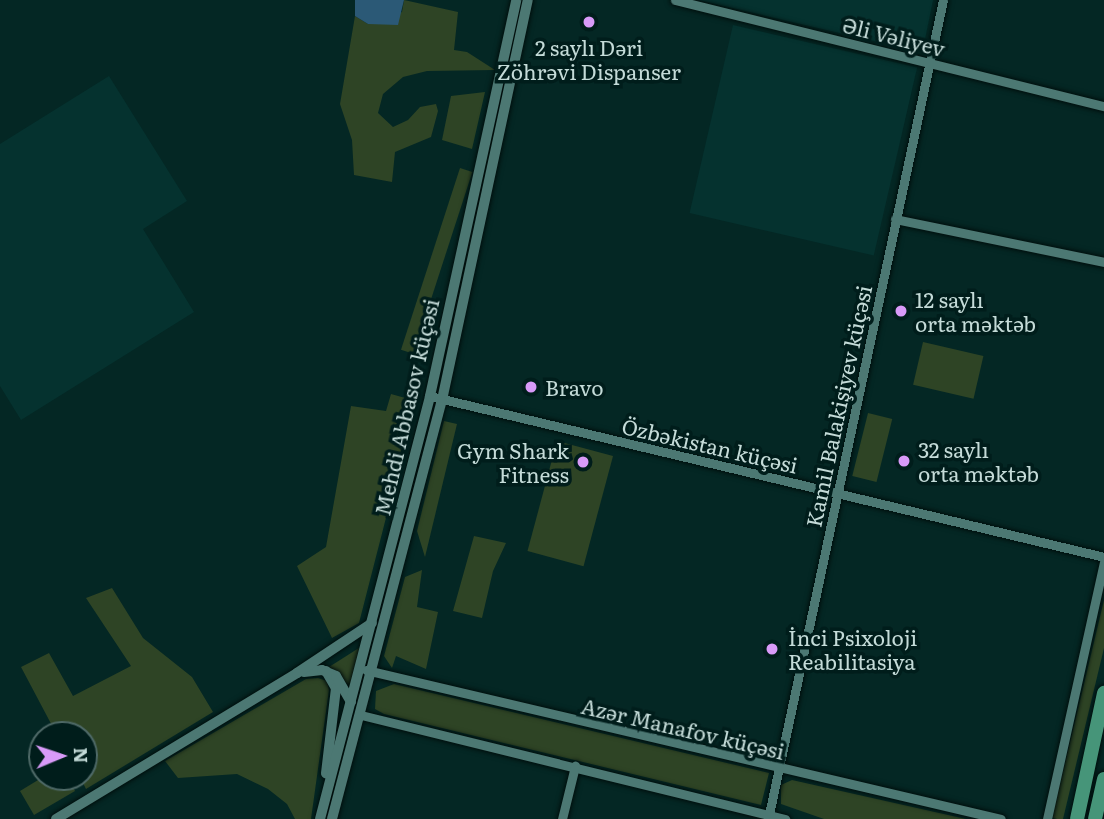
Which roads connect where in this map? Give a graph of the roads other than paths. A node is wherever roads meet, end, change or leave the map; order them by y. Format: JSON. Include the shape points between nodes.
{"nodes":[{"id":1,"x":516,"y":0,"type":"edge"},
{"id":2,"x":528,"y":0,"type":"edge"},
{"id":3,"x":675,"y":0,"type":"edge"},
{"id":4,"x":943,"y":0,"type":"edge"},
{"id":5,"x":928,"y":63,"type":"junction"},
{"id":6,"x":1104,"y":106,"type":"edge"},
{"id":7,"x":895,"y":219,"type":"junction"},
{"id":8,"x":1104,"y":261,"type":"edge"},
{"id":9,"x":430,"y":396,"type":"junction"},
{"id":10,"x":442,"y":400,"type":"junction"},
{"id":11,"x":838,"y":493,"type":"junction"},
{"id":12,"x":1104,"y":559,"type":"edge"},
{"id":13,"x":373,"y":623,"type":"junction"},
{"id":14,"x":383,"y":630,"type":"junction"},
{"id":15,"x":368,"y":638,"type":"junction"},
{"id":16,"x":373,"y":670,"type":"junction"},
{"id":17,"x":326,"y":671,"type":"junction"},
{"id":18,"x":298,"y":674,"type":"junction"},
{"id":19,"x":358,"y":674,"type":"junction"},
{"id":20,"x":1104,"y":693,"type":"edge"},
{"id":21,"x":351,"y":702,"type":"junction"},
{"id":22,"x":361,"y":715,"type":"junction"},
{"id":23,"x":575,"y":766,"type":"junction"},
{"id":24,"x":779,"y":768,"type":"junction"},
{"id":25,"x":1104,"y":779,"type":"edge"},
{"id":26,"x":768,"y":817,"type":"edge"},
{"id":27,"x":324,"y":818,"type":"edge"},
{"id":28,"x":56,"y":819,"type":"edge"},
{"id":29,"x":562,"y":819,"type":"edge"},
{"id":30,"x":785,"y":819,"type":"edge"},
{"id":31,"x":1001,"y":819,"type":"edge"},
{"id":32,"x":1047,"y":819,"type":"edge"},
{"id":33,"x":1077,"y":819,"type":"edge"},
{"id":34,"x":1095,"y":819,"type":"edge"}],
"edges":[{"from":1,"to":9,"type":"street","name":"Mehdi Abbasov küçəsi"},
{"from":2,"to":10,"type":"street","name":"Mehdi Abbasov küçəsi"},
{"from":3,"to":5,"type":"street","name":"Əli Vəliyev"},
{"from":4,"to":5,"type":"street","name":"Kamil Balakişiyev küçəsi"},
{"from":5,"to":6,"type":"street","name":"Əli Vəliyev"},
{"from":5,"to":7,"type":"street","name":"Kamil Balakişiyev küçəsi"},
{"from":7,"to":8,"type":"street"},
{"from":7,"to":11,"type":"street","name":"Kamil Balakişiyev küçəsi"},
{"from":9,"to":10,"type":"street","name":"Özbəkistan küçəsi"},
{"from":9,"to":13,"type":"street","name":"Mehdi Abbasov küçəsi"},
{"from":10,"to":11,"type":"street","name":"Özbəkistan küçəsi"},
{"from":10,"to":14,"type":"street","name":"Mehdi Abbasov küçəsi"},
{"from":11,"to":12,"type":"street","name":"Özbəkistan küçəsi"},
{"from":11,"to":24,"type":"street","name":"Kamil Balakişiyev küçəsi"},
{"from":12,"to":32,"type":"street"},
{"from":13,"to":15,"type":"street","name":"Mehdi Abbasov küçəsi"},
{"from":13,"to":18,"type":"street"},
{"from":14,"to":15,"type":"street"},
{"from":14,"to":16,"type":"street","name":"Mehdi Abbasov küçəsi"},
{"from":15,"to":18,"type":"street"},
{"from":15,"to":19,"type":"street","name":"Mehdi Abbasov küçəsi"},
{"from":16,"to":19,"type":"street","name":"Azər Manafov küçəsi"},
{"from":16,"to":22,"type":"street","name":"Mehdi Abbasov küçəsi"},
{"from":16,"to":24,"type":"street","name":"Azər Manafov küçəsi"},
{"from":17,"to":18,"type":"street"},
{"from":17,"to":21,"type":"street","via":[[340,680]]},
{"from":17,"to":27,"type":"street","via":[[333,679],[336,696]]},
{"from":18,"to":28,"type":"street"},
{"from":19,"to":21,"type":"street","name":"Mehdi Abbasov küçəsi"},
{"from":20,"to":33,"type":"main road"},
{"from":21,"to":22,"type":"street"},
{"from":21,"to":27,"type":"street","name":"Mehdi Abbasov küçəsi"},
{"from":22,"to":23,"type":"street"},
{"from":22,"to":27,"type":"street","name":"Mehdi Abbasov küçəsi"},
{"from":23,"to":26,"type":"street"},
{"from":23,"to":29,"type":"street"},
{"from":24,"to":26,"type":"street","name":"Kamil Balakişiyev küçəsi"},
{"from":24,"to":31,"type":"street","name":"Azər Manafov küçəsi"},
{"from":25,"to":34,"type":"main road"},
{"from":26,"to":30,"type":"street"}]}
